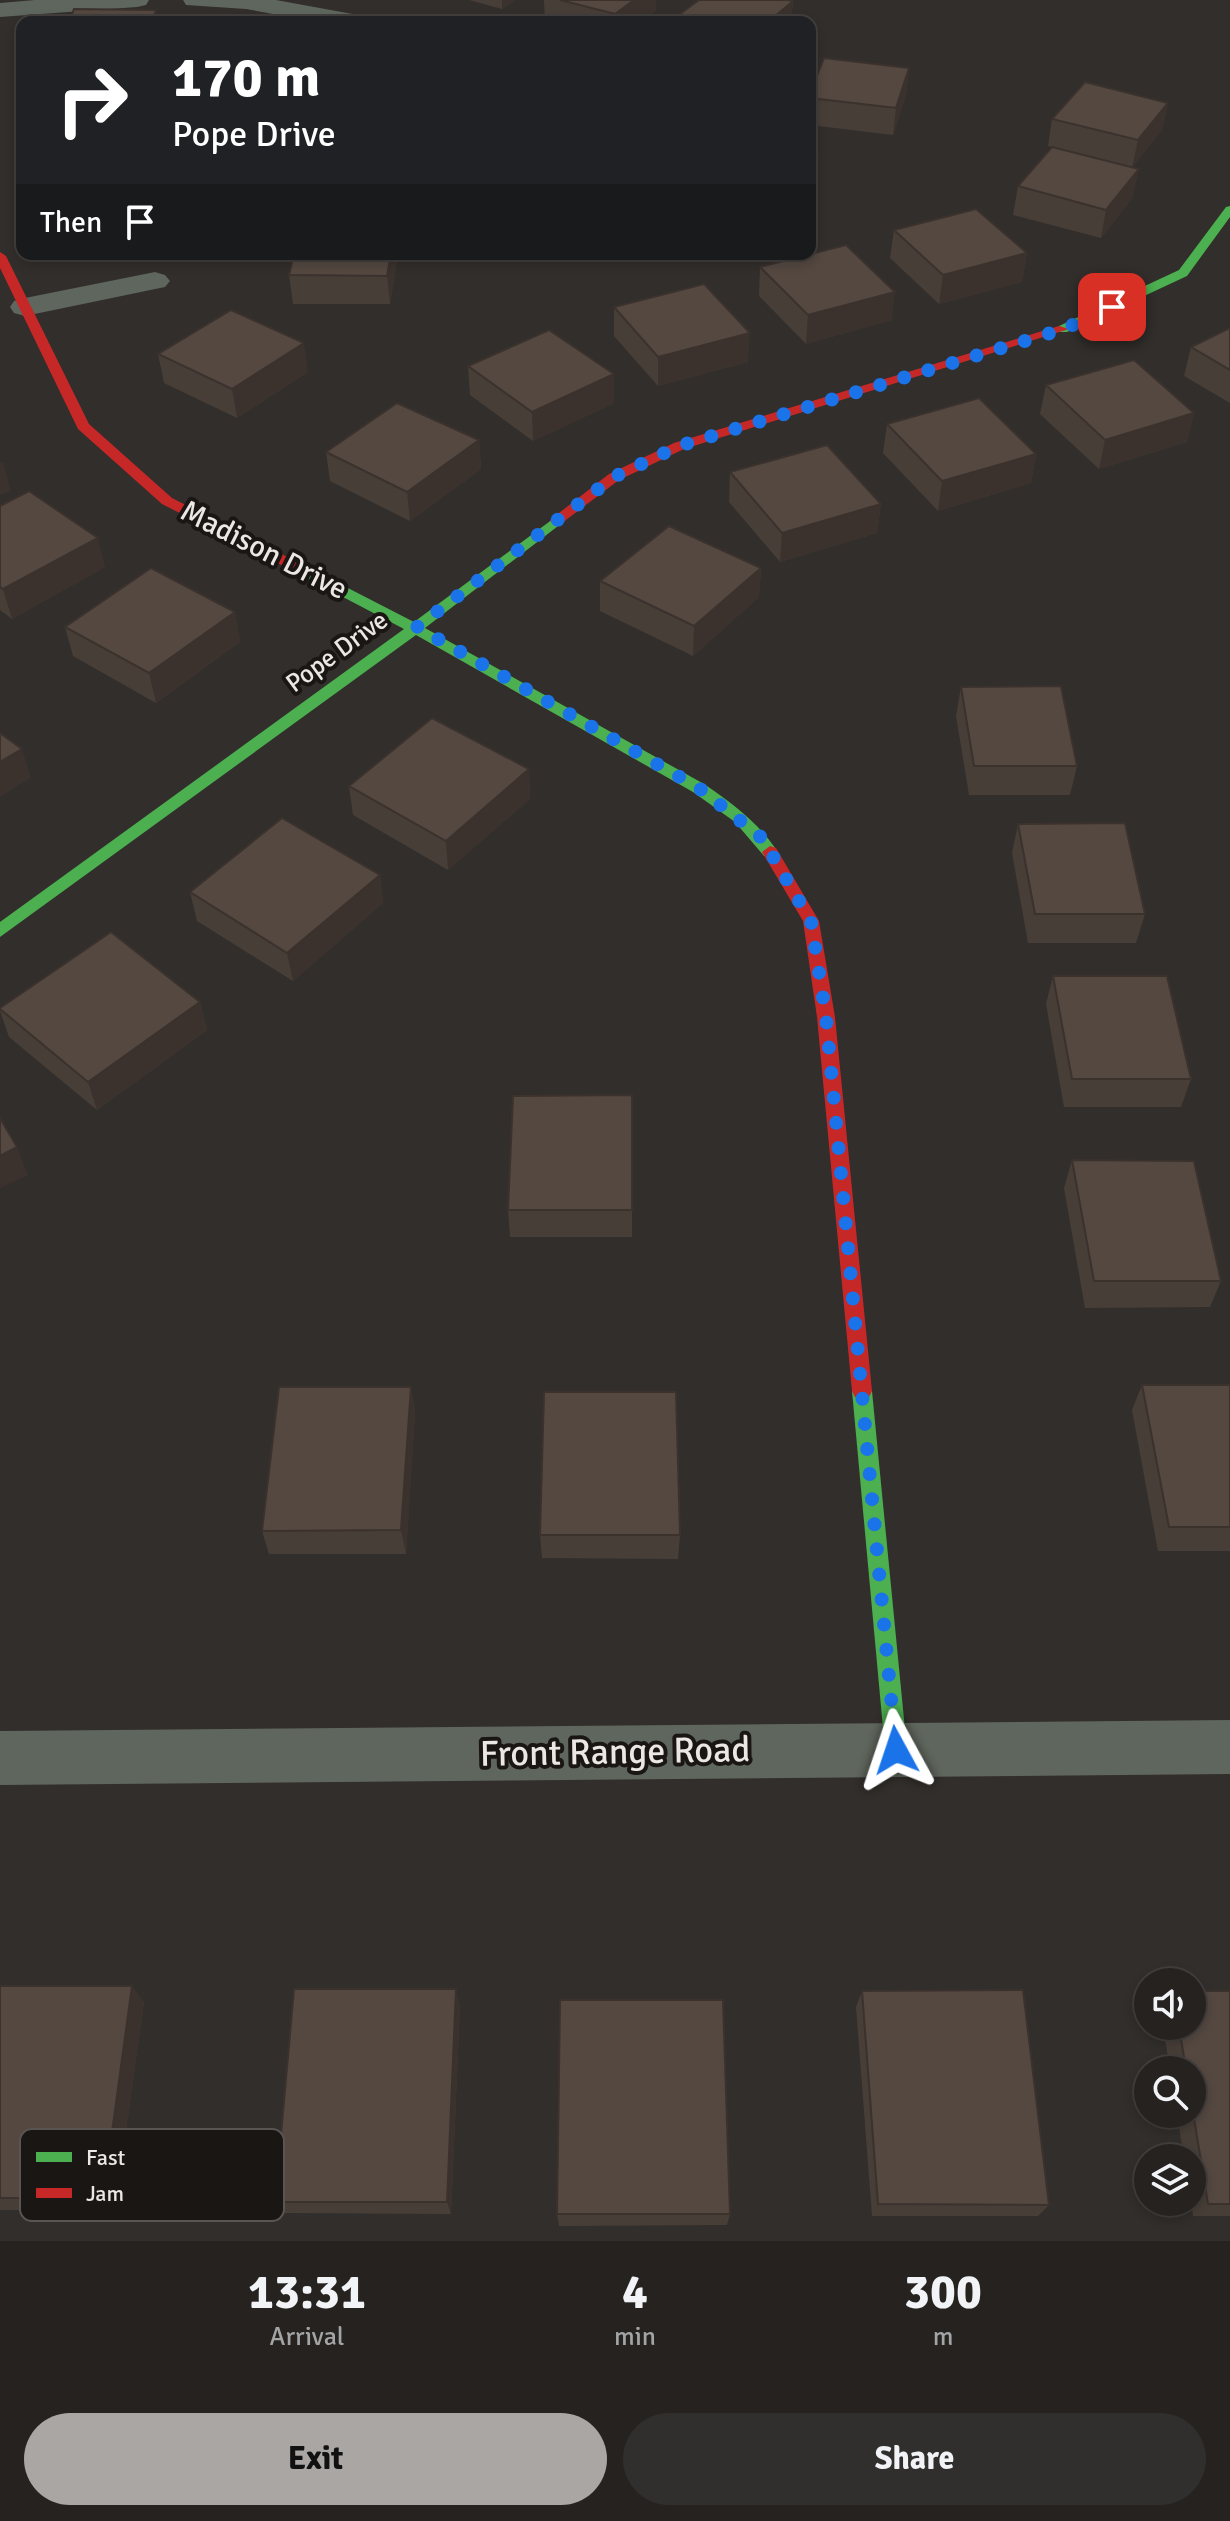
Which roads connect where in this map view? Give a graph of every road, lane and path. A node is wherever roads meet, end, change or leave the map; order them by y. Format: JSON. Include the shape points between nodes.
{"nodes":[{"id":1,"x":137,"y":0,"type":"edge"},
{"id":2,"x":195,"y":0,"type":"edge"},
{"id":3,"x":0,"y":10,"type":"edge"},
{"id":4,"x":324,"y":16,"type":"edge"},
{"id":5,"x":1230,"y":209,"type":"edge"},
{"id":6,"x":0,"y":256,"type":"edge"},
{"id":7,"x":155,"y":281,"type":"dead end"},
{"id":8,"x":25,"y":307,"type":"junction"},
{"id":9,"x":417,"y":627,"type":"junction"},
{"id":10,"x":0,"y":931,"type":"edge"},
{"id":11,"x":1230,"y":1747,"type":"edge"},
{"id":12,"x":896,"y":1750,"type":"junction"},
{"id":13,"x":0,"y":1758,"type":"edge"}],
"edges":[{"from":1,"to":3,"type":"street"},
{"from":2,"to":4,"type":"street","via":[[246,2]]},
{"from":5,"to":9,"type":"street","name":"Pope Drive","via":[[1183,273],[1064,329],[679,446],[614,477]]},
{"from":6,"to":8,"type":"street","name":"Madison Drive"},
{"from":7,"to":8,"type":"street"},
{"from":8,"to":9,"type":"street","name":"Madison Drive","via":[[83,426],[167,501]]},
{"from":9,"to":10,"type":"street","name":"Pope Drive"},
{"from":9,"to":12,"type":"street","name":"Madison Drive","via":[[699,788],[762,838],[811,921],[826,1017]]},
{"from":11,"to":12,"type":"street","name":"Front Range Road"},
{"from":12,"to":13,"type":"street","name":"Front Range Road"}]}
